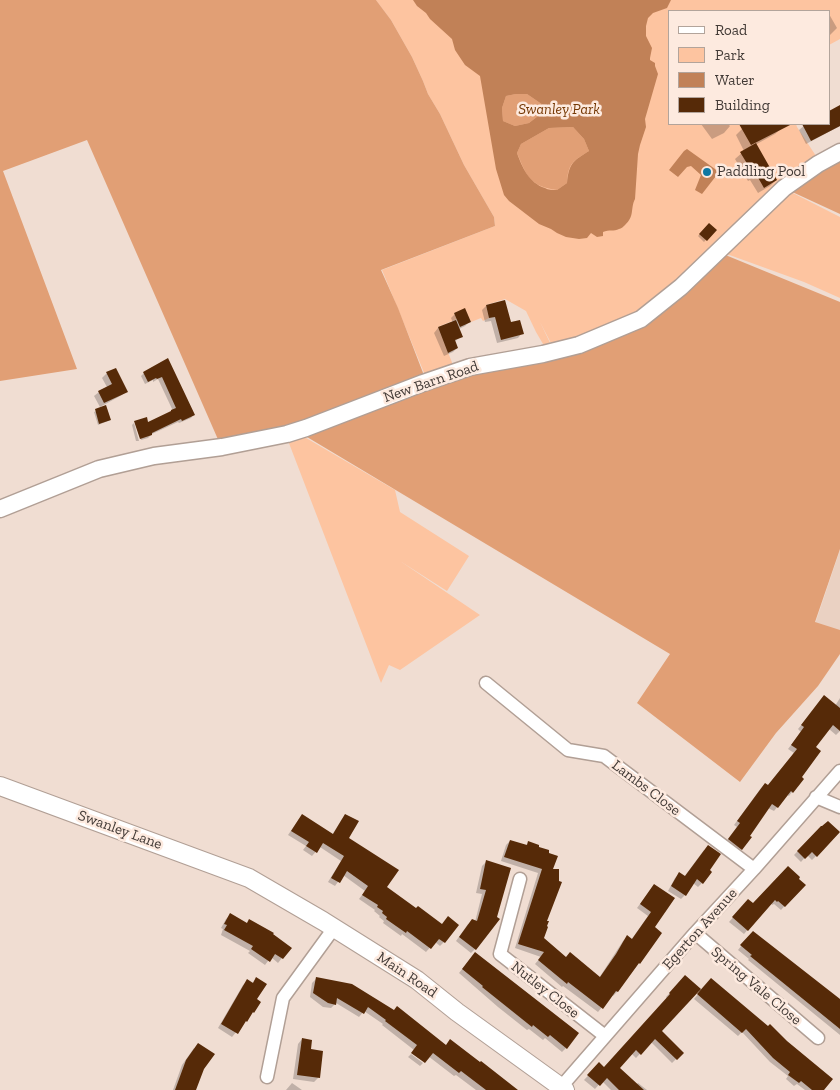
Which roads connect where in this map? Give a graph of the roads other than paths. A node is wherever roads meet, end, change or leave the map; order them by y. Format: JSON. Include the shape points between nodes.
{"nodes":[{"id":1,"x":840,"y":152,"type":"edge"},
{"id":2,"x":0,"y":509,"type":"edge"},
{"id":3,"x":486,"y":683,"type":"dead end"},
{"id":4,"x":840,"y":771,"type":"edge"},
{"id":5,"x":0,"y":786,"type":"edge"},
{"id":6,"x":816,"y":797,"type":"junction"},
{"id":7,"x":840,"y":807,"type":"edge"},
{"id":8,"x":754,"y":869,"type":"junction"},
{"id":9,"x":241,"y":875,"type":"joint"},
{"id":10,"x":520,"y":879,"type":"dead end"},
{"id":11,"x":334,"y":928,"type":"junction"},
{"id":12,"x":695,"y":934,"type":"junction"},
{"id":13,"x":605,"y":1036,"type":"junction"},
{"id":14,"x":818,"y":1038,"type":"dead end"},
{"id":15,"x":267,"y":1077,"type":"dead end"},
{"id":16,"x":563,"y":1088,"type":"edge"}],
"edges":[{"from":1,"to":2,"type":"street","name":"New Barn Road","via":[[784,188],[681,286],[641,319],[579,345],[470,367],[287,434],[154,456],[99,469]]},
{"from":3,"to":8,"type":"street","name":"Lambs Close","via":[[568,750],[604,756]]},
{"from":4,"to":6,"type":"street","name":"Egerton Avenue"},
{"from":5,"to":9,"type":"main road","name":"Swanley Lane"},
{"from":6,"to":7,"type":"street"},
{"from":6,"to":8,"type":"street","name":"Egerton Avenue"},
{"from":8,"to":12,"type":"street","name":"Egerton Avenue"},
{"from":9,"to":11,"type":"main road","name":"Main Road"},
{"from":10,"to":13,"type":"street","name":"Nutley Close","via":[[500,954]]},
{"from":11,"to":15,"type":"street","via":[[283,998]]},
{"from":11,"to":16,"type":"main road","name":"Main Road","via":[[417,980]]},
{"from":12,"to":13,"type":"street","name":"Egerton Avenue"},
{"from":12,"to":14,"type":"street","name":"Spring Vale Close"},
{"from":13,"to":16,"type":"street","name":"Egerton Avenue"}]}
